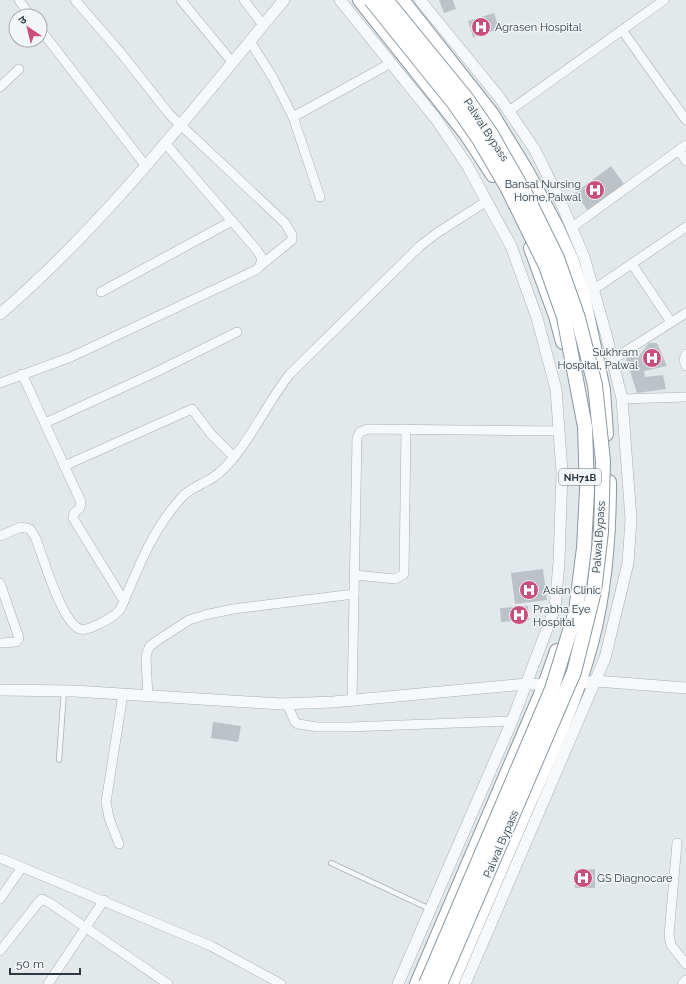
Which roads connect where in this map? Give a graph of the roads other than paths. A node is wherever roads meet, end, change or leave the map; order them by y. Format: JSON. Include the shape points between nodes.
{"nodes":[{"id":1,"x":75,"y":0,"type":"edge"},
{"id":2,"x":181,"y":0,"type":"edge"},
{"id":3,"x":244,"y":0,"type":"edge"},
{"id":4,"x":284,"y":0,"type":"edge"},
{"id":5,"x":340,"y":0,"type":"edge"},
{"id":6,"x":360,"y":0,"type":"edge"},
{"id":7,"x":371,"y":0,"type":"edge"},
{"id":8,"x":386,"y":0,"type":"edge"},
{"id":9,"x":402,"y":0,"type":"edge"},
{"id":10,"x":420,"y":0,"type":"edge"},
{"id":11,"x":664,"y":0,"type":"edge"},
{"id":12,"x":263,"y":25,"type":"junction"},
{"id":13,"x":622,"y":30,"type":"junction"},
{"id":14,"x":48,"y":39,"type":"edge"},
{"id":15,"x":250,"y":41,"type":"junction"},
{"id":16,"x":232,"y":62,"type":"junction"},
{"id":17,"x":391,"y":63,"type":"junction"},
{"id":18,"x":19,"y":69,"type":"dead end"},
{"id":19,"x":0,"y":87,"type":"edge"},
{"id":20,"x":509,"y":111,"type":"junction"},
{"id":21,"x":293,"y":117,"type":"junction"},
{"id":22,"x":686,"y":120,"type":"edge"},
{"id":23,"x":180,"y":125,"type":"junction"},
{"id":24,"x":165,"y":143,"type":"junction"},
{"id":25,"x":682,"y":148,"type":"edge"},
{"id":26,"x":686,"y":161,"type":"edge"},
{"id":27,"x":145,"y":165,"type":"junction"},
{"id":28,"x":320,"y":197,"type":"dead end"},
{"id":29,"x":487,"y":201,"type":"junction"},
{"id":30,"x":232,"y":221,"type":"junction"},
{"id":31,"x":686,"y":227,"type":"edge"},
{"id":32,"x":571,"y":228,"type":"junction"},
{"id":33,"x":632,"y":264,"type":"junction"},
{"id":34,"x":260,"y":266,"type":"junction"},
{"id":35,"x":593,"y":290,"type":"junction"},
{"id":36,"x":100,"y":292,"type":"dead end"},
{"id":37,"x":686,"y":313,"type":"edge"},
{"id":38,"x":0,"y":314,"type":"edge"},
{"id":39,"x":671,"y":322,"type":"junction"},
{"id":40,"x":237,"y":332,"type":"dead end"},
{"id":41,"x":686,"y":354,"type":"edge"},
{"id":42,"x":612,"y":360,"type":"junction"},
{"id":43,"x":686,"y":366,"type":"edge"},
{"id":44,"x":22,"y":374,"type":"junction"},
{"id":45,"x":0,"y":383,"type":"edge"},
{"id":46,"x":686,"y":397,"type":"edge"},
{"id":47,"x":622,"y":399,"type":"junction"},
{"id":48,"x":45,"y":423,"type":"junction"},
{"id":49,"x":406,"y":429,"type":"junction"},
{"id":50,"x":559,"y":431,"type":"junction"},
{"id":51,"x":234,"y":457,"type":"junction"},
{"id":52,"x":64,"y":466,"type":"junction"},
{"id":53,"x":0,"y":536,"type":"edge"},
{"id":54,"x":355,"y":575,"type":"junction"},
{"id":55,"x":0,"y":582,"type":"edge"},
{"id":56,"x":354,"y":594,"type":"junction"},
{"id":57,"x":124,"y":601,"type":"junction"},
{"id":58,"x":0,"y":642,"type":"edge"},
{"id":59,"x":596,"y":682,"type":"junction"},
{"id":60,"x":526,"y":684,"type":"junction"},
{"id":61,"x":578,"y":684,"type":"junction"},
{"id":62,"x":546,"y":685,"type":"junction"},
{"id":63,"x":686,"y":688,"type":"edge"},
{"id":64,"x":0,"y":690,"type":"edge"},
{"id":65,"x":64,"y":691,"type":"junction"},
{"id":66,"x":123,"y":694,"type":"junction"},
{"id":67,"x":148,"y":696,"type":"junction"},
{"id":68,"x":352,"y":700,"type":"junction"},
{"id":69,"x":287,"y":704,"type":"junction"},
{"id":70,"x":512,"y":720,"type":"junction"},
{"id":71,"x":59,"y":760,"type":"dead end"},
{"id":72,"x":677,"y":843,"type":"dead end"},
{"id":73,"x":119,"y":844,"type":"dead end"},
{"id":74,"x":0,"y":858,"type":"edge"},
{"id":75,"x":331,"y":863,"type":"dead end"},
{"id":76,"x":22,"y":867,"type":"junction"},
{"id":77,"x":0,"y":899,"type":"edge"},
{"id":78,"x":104,"y":900,"type":"junction"},
{"id":79,"x":430,"y":909,"type":"junction"},
{"id":80,"x":86,"y":928,"type":"junction"},
{"id":81,"x":0,"y":951,"type":"edge"},
{"id":82,"x":686,"y":964,"type":"edge"},
{"id":83,"x":686,"y":980,"type":"edge"},
{"id":84,"x":48,"y":984,"type":"edge"},
{"id":85,"x":168,"y":984,"type":"edge"},
{"id":86,"x":281,"y":984,"type":"edge"},
{"id":87,"x":398,"y":984,"type":"edge"},
{"id":88,"x":417,"y":984,"type":"edge"},
{"id":89,"x":426,"y":984,"type":"edge"},
{"id":90,"x":440,"y":984,"type":"edge"},
{"id":91,"x":451,"y":984,"type":"edge"},
{"id":92,"x":465,"y":984,"type":"edge"},
{"id":93,"x":682,"y":984,"type":"edge"}],
"edges":[{"from":1,"to":23,"type":"street"},
{"from":2,"to":16,"type":"street"},
{"from":3,"to":12,"type":"street"},
{"from":4,"to":12,"type":"street"},
{"from":5,"to":17,"type":"street"},
{"from":6,"to":62,"type":"highway","number":"NH71B","via":[[467,136],[489,168],[530,246],[556,316],[579,426],[580,531],[573,594]]},
{"from":7,"to":89,"type":"highway","name":"Palwal Bypass","bridge":true,"via":[[454,103],[507,187],[546,266],[564,317],[585,427],[584,548],[576,611],[560,668]]},
{"from":8,"to":90,"type":"highway","name":"Palwal Bypass","bridge":true,"via":[[466,98],[491,134],[527,197],[557,258],[578,318],[595,385],[603,461],[601,532],[594,591],[574,672]]},
{"from":9,"to":61,"type":"highway","via":[[491,113],[556,226],[571,259],[583,296],[603,390],[609,476],[609,526],[598,612]]},
{"from":10,"to":20,"type":"street"},
{"from":11,"to":13,"type":"street"},
{"from":12,"to":15,"type":"street"},
{"from":13,"to":20,"type":"street"},
{"from":13,"to":22,"type":"street"},
{"from":14,"to":27,"type":"street"},
{"from":15,"to":16,"type":"street"},
{"from":15,"to":21,"type":"street"},
{"from":16,"to":23,"type":"street"},
{"from":17,"to":21,"type":"street"},
{"from":17,"to":29,"type":"street","via":[[436,119],[467,165]]},
{"from":18,"to":19,"type":"street"},
{"from":20,"to":32,"type":"street","via":[[536,150]]},
{"from":21,"to":28,"type":"street"},
{"from":23,"to":24,"type":"street"},
{"from":23,"to":34,"type":"street","via":[[224,164],[290,230],[293,237],[290,244]]},
{"from":24,"to":27,"type":"street"},
{"from":24,"to":30,"type":"street"},
{"from":25,"to":26,"type":"street"},
{"from":25,"to":32,"type":"street"},
{"from":27,"to":38,"type":"street","via":[[90,228],[32,287]]},
{"from":29,"to":50,"type":"street","via":[[511,246],[537,318],[556,389]]},
{"from":29,"to":51,"type":"street","via":[[420,246],[309,354],[274,393]]},
{"from":30,"to":34,"type":"street","via":[[262,258]]},
{"from":30,"to":36,"type":"street"},
{"from":31,"to":33,"type":"street"},
{"from":32,"to":35,"type":"street","via":[[584,257]]},
{"from":33,"to":35,"type":"street"},
{"from":33,"to":39,"type":"street"},
{"from":34,"to":44,"type":"street","via":[[72,357]]},
{"from":35,"to":42,"type":"street"},
{"from":37,"to":39,"type":"street"},
{"from":39,"to":42,"type":"street"},
{"from":40,"to":48,"type":"street"},
{"from":41,"to":43,"type":"street"},
{"from":42,"to":47,"type":"street"},
{"from":44,"to":45,"type":"street"},
{"from":44,"to":48,"type":"street"},
{"from":46,"to":47,"type":"street"},
{"from":47,"to":59,"type":"street","via":[[631,519],[628,563]]},
{"from":48,"to":52,"type":"street"},
{"from":49,"to":50,"type":"street"},
{"from":49,"to":54,"type":"street","via":[[368,429],[358,434]]},
{"from":49,"to":54,"type":"street","via":[[404,574],[395,579]]},
{"from":50,"to":60,"type":"street","via":[[562,472],[555,608]]},
{"from":51,"to":52,"type":"street","via":[[211,434],[192,409]]},
{"from":51,"to":57,"type":"street","via":[[217,474],[185,494],[171,510],[142,556]]},
{"from":52,"to":57,"type":"street","via":[[81,502],[73,518]]},
{"from":53,"to":57,"type":"street","via":[[21,527],[30,529],[63,609],[74,626],[87,629],[114,616]]},
{"from":54,"to":56,"type":"street"},
{"from":55,"to":58,"type":"street","via":[[19,638],[16,642]]},
{"from":56,"to":67,"type":"street","via":[[233,609],[189,620],[158,640],[147,652]]},
{"from":56,"to":68,"type":"street"},
{"from":59,"to":61,"type":"street"},
{"from":59,"to":63,"type":"street"},
{"from":59,"to":92,"type":"street"},
{"from":60,"to":62,"type":"street"},
{"from":60,"to":68,"type":"street"},
{"from":60,"to":70,"type":"street"},
{"from":61,"to":62,"type":"street"},
{"from":61,"to":91,"type":"highway","via":[[563,726]]},
{"from":62,"to":88,"type":"highway","number":"NH71B"},
{"from":64,"to":65,"type":"street"},
{"from":65,"to":66,"type":"street"},
{"from":65,"to":71,"type":"lane"},
{"from":66,"to":67,"type":"street"},
{"from":66,"to":73,"type":"street","via":[[106,802],[108,818]]},
{"from":67,"to":69,"type":"street"},
{"from":68,"to":69,"type":"street"},
{"from":69,"to":70,"type":"street","via":[[295,722],[318,727]]},
{"from":70,"to":79,"type":"street"},
{"from":72,"to":82,"type":"street","via":[[669,935],[671,945]]},
{"from":74,"to":76,"type":"street"},
{"from":75,"to":79,"type":"lane"},
{"from":76,"to":77,"type":"street"},
{"from":76,"to":78,"type":"street"},
{"from":78,"to":80,"type":"street"},
{"from":78,"to":86,"type":"street","via":[[211,946]]},
{"from":79,"to":87,"type":"street"},
{"from":80,"to":81,"type":"street","via":[[42,900]]},
{"from":80,"to":84,"type":"street"},
{"from":80,"to":85,"type":"street"},
{"from":83,"to":93,"type":"street"}]}
